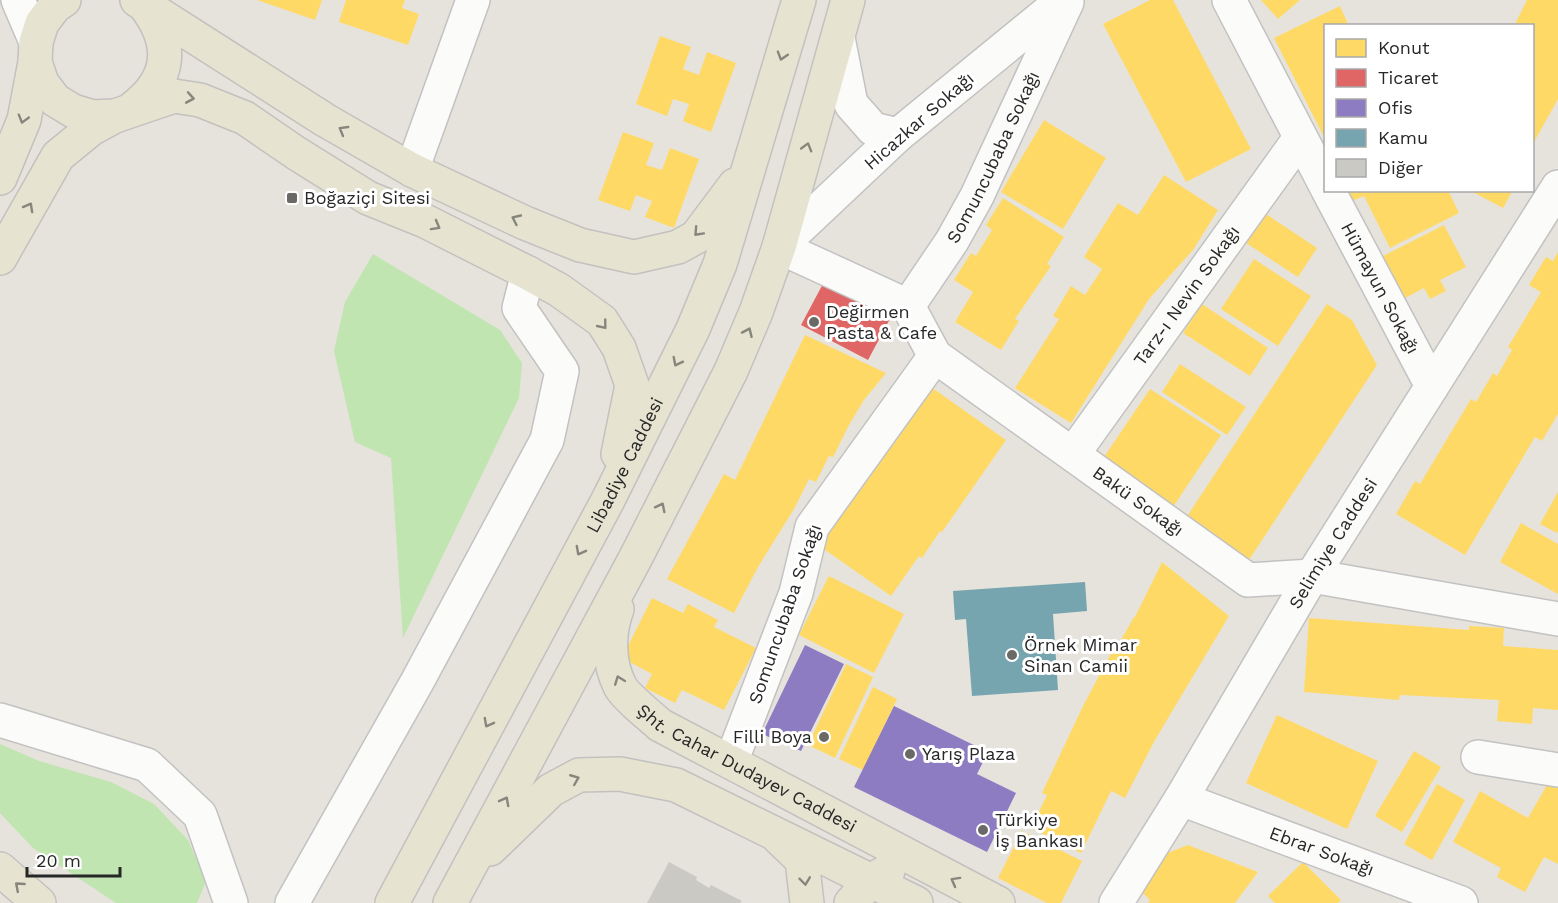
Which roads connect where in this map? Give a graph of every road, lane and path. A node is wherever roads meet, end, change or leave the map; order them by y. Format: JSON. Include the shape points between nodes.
{"nodes":[{"id":1,"x":18,"y":0,"type":"edge"},
{"id":2,"x":64,"y":0,"type":"edge"},
{"id":3,"x":473,"y":0,"type":"edge"},
{"id":4,"x":799,"y":0,"type":"edge"},
{"id":5,"x":848,"y":0,"type":"edge"},
{"id":6,"x":1063,"y":0,"type":"edge"},
{"id":7,"x":1068,"y":0,"type":"edge"},
{"id":8,"x":1229,"y":0,"type":"edge"},
{"id":9,"x":142,"y":3,"type":"edge"},
{"id":10,"x":838,"y":38,"type":"junction"},
{"id":11,"x":36,"y":52,"type":"junction"},
{"id":12,"x":124,"y":112,"type":"junction"},
{"id":13,"x":898,"y":135,"type":"junction"},
{"id":14,"x":1299,"y":138,"type":"junction"},
{"id":15,"x":747,"y":169,"type":"junction"},
{"id":16,"x":412,"y":170,"type":"junction"},
{"id":17,"x":0,"y":178,"type":"edge"},
{"id":18,"x":1324,"y":182,"type":"edge"},
{"id":19,"x":1558,"y":187,"type":"edge"},
{"id":20,"x":1329,"y":192,"type":"edge"},
{"id":21,"x":779,"y":247,"type":"junction"},
{"id":22,"x":0,"y":258,"type":"edge"},
{"id":23,"x":528,"y":273,"type":"junction"},
{"id":24,"x":908,"y":306,"type":"junction"},
{"id":25,"x":935,"y":356,"type":"junction"},
{"id":26,"x":1432,"y":386,"type":"junction"},
{"id":27,"x":1073,"y":454,"type":"junction"},
{"id":28,"x":608,"y":500,"type":"junction"},
{"id":29,"x":635,"y":559,"type":"junction"},
{"id":30,"x":1312,"y":576,"type":"junction"},
{"id":31,"x":1558,"y":619,"type":"edge"},
{"id":32,"x":0,"y":720,"type":"edge"},
{"id":33,"x":1478,"y":757,"type":"dead end"},
{"id":34,"x":731,"y":762,"type":"junction"},
{"id":35,"x":1558,"y":770,"type":"edge"},
{"id":36,"x":1181,"y":799,"type":"junction"},
{"id":37,"x":771,"y":831,"type":"junction"},
{"id":38,"x":913,"y":858,"type":"junction"},
{"id":39,"x":0,"y":869,"type":"edge"},
{"id":40,"x":468,"y":871,"type":"junction"},
{"id":41,"x":860,"y":892,"type":"edge"},
{"id":42,"x":396,"y":894,"type":"edge"},
{"id":43,"x":39,"y":903,"type":"edge"},
{"id":44,"x":231,"y":903,"type":"edge"},
{"id":45,"x":292,"y":903,"type":"edge"},
{"id":46,"x":450,"y":903,"type":"edge"},
{"id":47,"x":807,"y":903,"type":"edge"},
{"id":48,"x":916,"y":903,"type":"edge"},
{"id":49,"x":998,"y":903,"type":"edge"},
{"id":50,"x":1116,"y":903,"type":"edge"},
{"id":51,"x":1461,"y":903,"type":"edge"}],
"edges":[{"from":1,"to":11,"type":"street"},
{"from":2,"to":11,"type":"main road","via":[[42,23]]},
{"from":3,"to":16,"type":"street"},
{"from":4,"to":15,"type":"main road","name":"Libadiye Caddesi","one_way":true},
{"from":5,"to":10,"type":"main road"},
{"from":6,"to":13,"type":"street","name":"Hicazkar Sokağı"},
{"from":7,"to":24,"type":"street","name":"Somuncubaba Sokağı","via":[[977,195]]},
{"from":8,"to":14,"type":"street"},
{"from":9,"to":12,"type":"main road","via":[[158,23],[165,61],[160,80],[149,96]]},
{"from":16,"to":9,"type":"main road","one_way":true,"via":[[325,120]]},
{"from":10,"to":13,"type":"street","via":[[851,104],[873,129]]},
{"from":21,"to":10,"type":"main road","one_way":true},
{"from":11,"to":12,"type":"main road","via":[[42,82],[55,99],[73,111],[93,117]]},
{"from":11,"to":17,"type":"main road","one_way":true,"via":[[24,120]]},
{"from":22,"to":12,"type":"main road","one_way":true,"via":[[58,156],[91,129]]},
{"from":12,"to":23,"type":"main road","one_way":true,"via":[[174,96],[200,100],[245,118],[368,198],[425,221]]},
{"from":13,"to":21,"type":"street","name":"Hicazkar Sokağı"},
{"from":14,"to":18,"type":"street"},
{"from":14,"to":27,"type":"street","name":"Tarz-ı Nevin Sokağı"},
{"from":15,"to":16,"type":"main road","one_way":true,"via":[[696,237],[678,247],[634,256],[580,245]]},
{"from":15,"to":28,"type":"main road","name":"Libadiye Caddesi","one_way":true,"via":[[720,264],[693,329]]},
{"from":19,"to":26,"type":"street","name":"Selimiye Caddesi"},
{"from":20,"to":26,"type":"street","name":"Hümayun Sokağı"},
{"from":21,"to":24,"type":"street"},
{"from":29,"to":21,"type":"main road","one_way":true,"via":[[731,371]]},
{"from":23,"to":28,"type":"main road","one_way":true,"via":[[602,321],[619,348],[632,386]]},
{"from":23,"to":45,"type":"street","via":[[519,308],[562,371],[547,440]]},
{"from":24,"to":25,"type":"street","name":"Bakü Sokağı"},
{"from":25,"to":27,"type":"street","name":"Bakü Sokağı"},
{"from":25,"to":34,"type":"street","name":"Somuncubaba Sokağı","via":[[812,527],[796,592]]},
{"from":26,"to":30,"type":"street","name":"Selimiye Caddesi"},
{"from":27,"to":30,"type":"street","name":"Bakü Sokağı","via":[[1248,580]]},
{"from":28,"to":42,"type":"main road","name":"Libadiye Caddesi","one_way":true},
{"from":34,"to":29,"type":"main road","name":"Şht. Cahar Dudayev Caddesi","one_way":true,"via":[[660,725],[621,688],[610,656],[612,624]]},
{"from":40,"to":29,"type":"main road","one_way":true},
{"from":30,"to":31,"type":"street","name":"Bakü Sokağı"},
{"from":30,"to":36,"type":"street","name":"Selimiye Caddesi"},
{"from":32,"to":44,"type":"street","via":[[147,765],[200,815]]},
{"from":33,"to":35,"type":"street"},
{"from":34,"to":38,"type":"main road","name":"Şht. Cahar Dudayev Caddesi"},
{"from":36,"to":50,"type":"street","name":"Selimiye Caddesi"},
{"from":36,"to":51,"type":"street","name":"Ebrar Sokağı"},
{"from":40,"to":37,"type":"main road","one_way":true,"via":[[551,790],[579,775],[620,774],[676,785]]},
{"from":37,"to":41,"type":"main road"},
{"from":37,"to":47,"type":"main road","one_way":true,"via":[[802,860]]},
{"from":38,"to":41,"type":"main road"},
{"from":49,"to":38,"type":"main road","name":"Şht. Cahar Dudayev Caddesi","one_way":true},
{"from":43,"to":39,"type":"main road","one_way":true},
{"from":40,"to":46,"type":"main road"},
{"from":41,"to":48,"type":"main road"}]}
